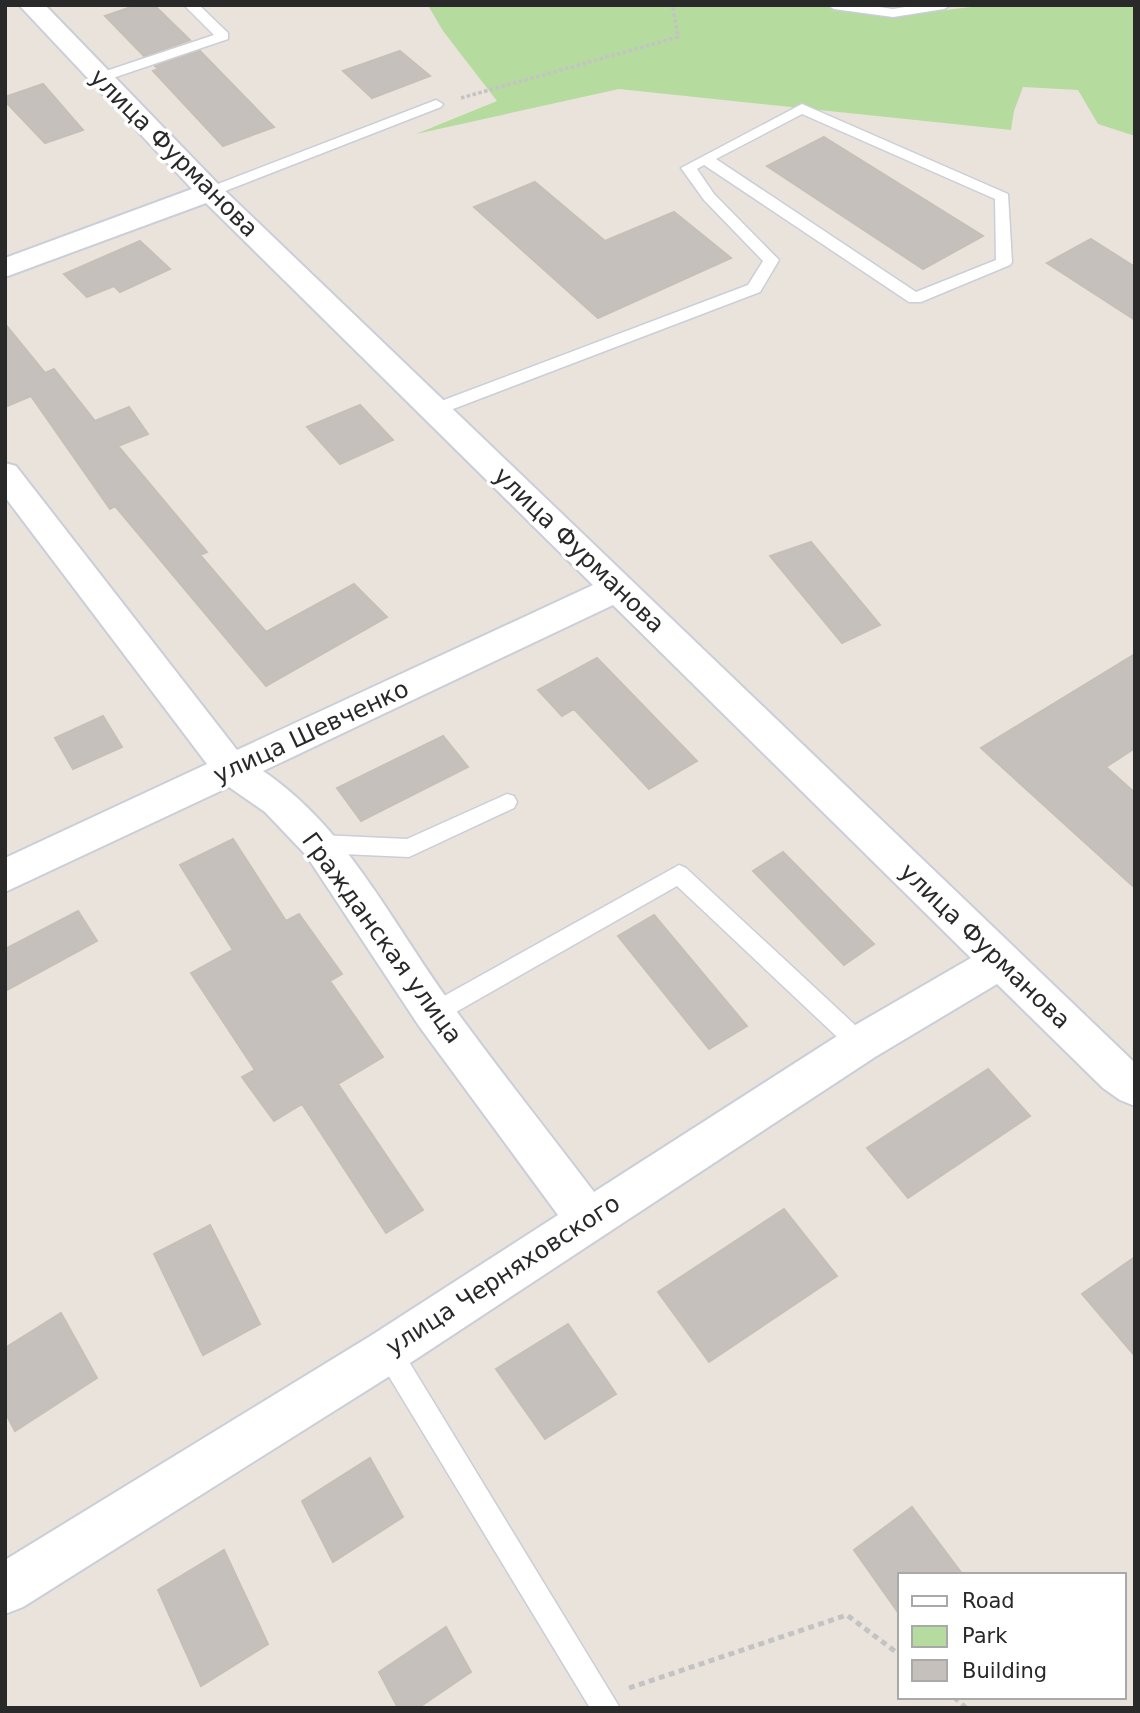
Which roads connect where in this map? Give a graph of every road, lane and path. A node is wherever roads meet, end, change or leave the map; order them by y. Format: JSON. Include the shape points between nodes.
{"nodes":[{"id":1,"x":31,"y":5,"type":"edge"},
{"id":2,"x":191,"y":5,"type":"edge"},
{"id":3,"x":667,"y":5,"type":"edge"},
{"id":4,"x":834,"y":5,"type":"edge"},
{"id":5,"x":944,"y":5,"type":"edge"},
{"id":6,"x":99,"y":78,"type":"junction"},
{"id":7,"x":436,"y":104,"type":"joint"},
{"id":8,"x":705,"y":159,"type":"junction"},
{"id":9,"x":210,"y":192,"type":"junction"},
{"id":10,"x":5,"y":268,"type":"edge"},
{"id":11,"x":434,"y":410,"type":"junction"},
{"id":12,"x":5,"y":474,"type":"edge"},
{"id":13,"x":21,"y":521,"type":"edge"},
{"id":14,"x":617,"y":588,"type":"junction"},
{"id":15,"x":231,"y":769,"type":"junction"},
{"id":16,"x":507,"y":802,"type":"dead end"},
{"id":17,"x":320,"y":844,"type":"junction"},
{"id":18,"x":5,"y":876,"type":"edge"},
{"id":19,"x":1001,"y":961,"type":"junction"},
{"id":20,"x":434,"y":1013,"type":"junction"},
{"id":21,"x":860,"y":1044,"type":"junction"},
{"id":22,"x":1135,"y":1087,"type":"edge"},
{"id":23,"x":588,"y":1220,"type":"junction"},
{"id":24,"x":388,"y":1351,"type":"junction"},
{"id":25,"x":5,"y":1589,"type":"edge"},
{"id":26,"x":898,"y":1653,"type":"edge"},
{"id":27,"x":603,"y":1703,"type":"edge"}],
"edges":[{"from":1,"to":6,"type":"street","name":"улица Фурманова"},
{"from":2,"to":6,"type":"lane","via":[[223,36]]},
{"from":3,"to":7,"type":"path","via":[[673,8],[678,37]]},
{"from":4,"to":5,"type":"lane","via":[[893,13]]},
{"from":6,"to":9,"type":"street","name":"улица Фурманова"},
{"from":7,"to":9,"type":"lane"},
{"from":8,"to":8,"type":"lane","via":[[802,108],[1003,197],[1004,262],[915,298]]},
{"from":8,"to":11,"type":"lane","via":[[688,168],[709,197],[771,260],[754,288]]},
{"from":9,"to":10,"type":"street"},
{"from":9,"to":11,"type":"street","name":"улица Фурманова"},
{"from":11,"to":14,"type":"street","name":"улица Фурманова"},
{"from":12,"to":13,"type":"street","name":"Гражданская улица"},
{"from":13,"to":15,"type":"street","name":"Гражданская улица"},
{"from":14,"to":15,"type":"street","name":"улица Шевченко"},
{"from":14,"to":19,"type":"street","name":"улица Фурманова"},
{"from":15,"to":17,"type":"street","name":"Гражданская улица","via":[[278,801]]},
{"from":15,"to":18,"type":"street","name":"улица Шевченко"},
{"from":16,"to":17,"type":"lane","via":[[409,848]]},
{"from":17,"to":20,"type":"street","name":"Гражданская улица"},
{"from":19,"to":21,"type":"street","name":"улица Черняховского"},
{"from":19,"to":22,"type":"street","name":"улица Фурманова"},
{"from":20,"to":21,"type":"lane","via":[[679,874]]},
{"from":20,"to":23,"type":"street","name":"Гражданская улица"},
{"from":21,"to":23,"type":"street","name":"улица Черняховского"},
{"from":23,"to":24,"type":"street","name":"улица Черняховского"},
{"from":24,"to":25,"type":"street","name":"улица Черняховского"},
{"from":24,"to":27,"type":"lane"},
{"from":26,"to":27,"type":"path","via":[[847,1615]]}]}
